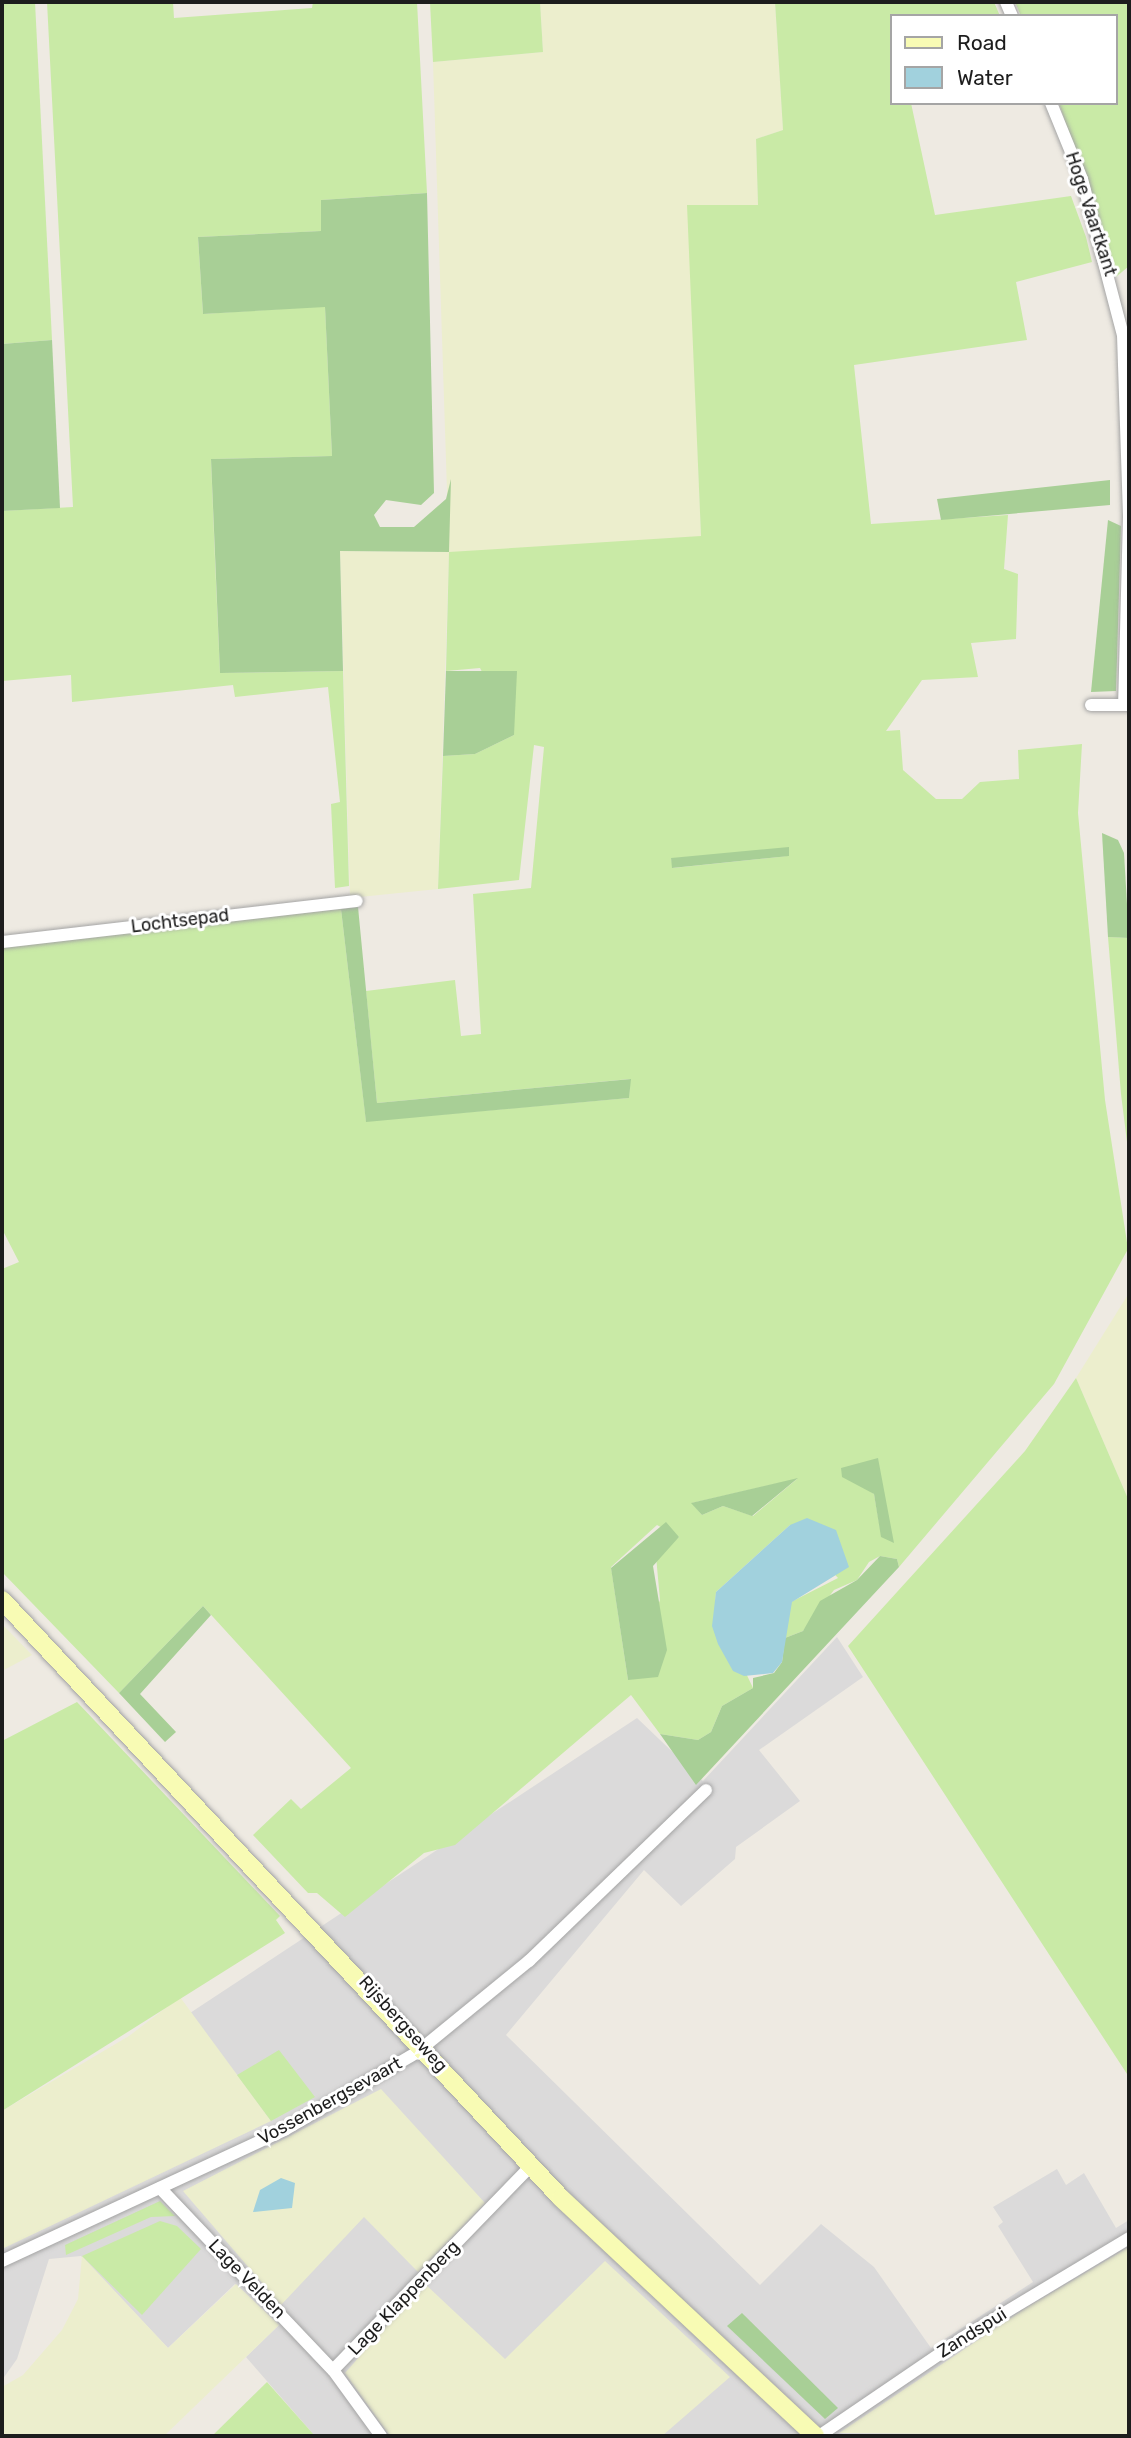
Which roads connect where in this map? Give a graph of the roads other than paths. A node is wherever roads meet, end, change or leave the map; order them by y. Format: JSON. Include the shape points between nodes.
{"nodes":[{"id":1,"x":1052,"y":105,"type":"edge"},
{"id":2,"x":1091,"y":705,"type":"dead end"},
{"id":3,"x":1127,"y":705,"type":"edge"},
{"id":4,"x":357,"y":901,"type":"dead end"},
{"id":5,"x":2,"y":942,"type":"edge"},
{"id":6,"x":2,"y":1600,"type":"edge"},
{"id":7,"x":706,"y":1790,"type":"dead end"},
{"id":8,"x":423,"y":2048,"type":"junction"},
{"id":9,"x":531,"y":2166,"type":"junction"},
{"id":10,"x":160,"y":2189,"type":"junction"},
{"id":11,"x":1129,"y":2238,"type":"edge"},
{"id":12,"x":2,"y":2261,"type":"edge"},
{"id":13,"x":333,"y":2370,"type":"junction"},
{"id":14,"x":381,"y":2436,"type":"edge"},
{"id":15,"x":817,"y":2436,"type":"edge"}],
"edges":[{"from":1,"to":3,"type":"street","name":"Hoge Vaartkant","via":[[1082,179],[1123,335],[1129,517]]},
{"from":2,"to":3,"type":"street","name":"Hoge Vaartkant"},
{"from":4,"to":5,"type":"street","name":"Lochtsepad"},
{"from":6,"to":8,"type":"main road","name":"Rijsbergseweg"},
{"from":7,"to":8,"type":"street","name":"Vossenbergsevaart","via":[[529,1961]]},
{"from":8,"to":9,"type":"main road","name":"Rijsbergseweg"},
{"from":8,"to":10,"type":"street","name":"Vossenbergsevaart","via":[[286,2129]]},
{"from":9,"to":13,"type":"street","name":"Lage Klappenberg"},
{"from":9,"to":15,"type":"main road","name":"Rijsbergseweg"},
{"from":10,"to":12,"type":"street","name":"Vossenbergsevaart"},
{"from":10,"to":13,"type":"street","name":"Lage Velden"},
{"from":11,"to":15,"type":"street","name":"Zandspui","via":[[966,2336]]},
{"from":13,"to":14,"type":"street","name":"Lage Klappenberg"}]}
